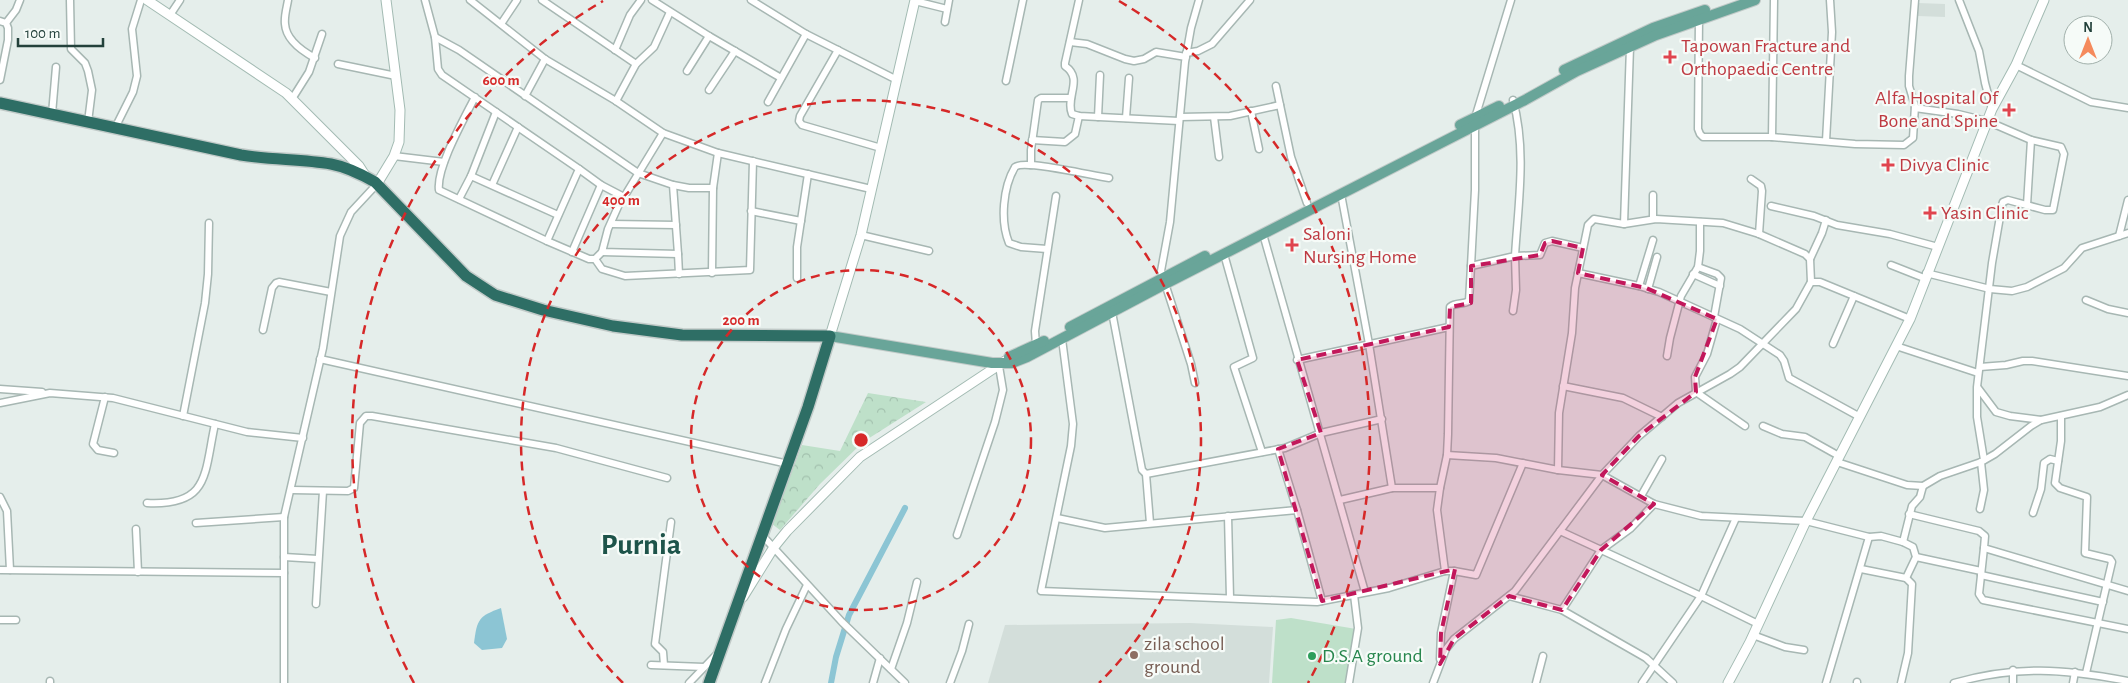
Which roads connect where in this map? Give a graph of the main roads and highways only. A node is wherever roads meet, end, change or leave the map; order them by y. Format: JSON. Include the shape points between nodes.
{"nodes":[{"id":1,"x":1734,"y":0,"type":"edge"},
{"id":2,"x":1755,"y":0,"type":"edge"},
{"id":3,"x":1699,"y":16,"type":"junction"},
{"id":4,"x":0,"y":103,"type":"edge"},
{"id":5,"x":1514,"y":103,"type":"junction"},
{"id":6,"x":1475,"y":122,"type":"junction"},
{"id":7,"x":1164,"y":280,"type":"junction"},
{"id":8,"x":830,"y":336,"type":"junction"},
{"id":9,"x":998,"y":364,"type":"junction"},
{"id":10,"x":709,"y":683,"type":"edge"}],
"edges":[{"from":1,"to":3,"type":"main road"},
{"from":2,"to":3,"type":"main road"},
{"from":3,"to":5,"type":"main road"},
{"from":3,"to":5,"type":"main road","via":[[1630,38],[1574,65]]},
{"from":4,"to":8,"type":"highway","via":[[260,158],[332,164],[357,172],[377,184],[466,276],[495,295],[543,310],[613,326],[682,335]]},
{"from":5,"to":6,"type":"main road"},
{"from":6,"to":7,"type":"main road","via":[[1307,204]]},
{"from":6,"to":7,"type":"main road","via":[[1224,254]]},
{"from":7,"to":9,"type":"main road"},
{"from":7,"to":9,"type":"main road","via":[[1027,357]]},
{"from":8,"to":9,"type":"main road"},
{"from":8,"to":10,"type":"highway"}]}
